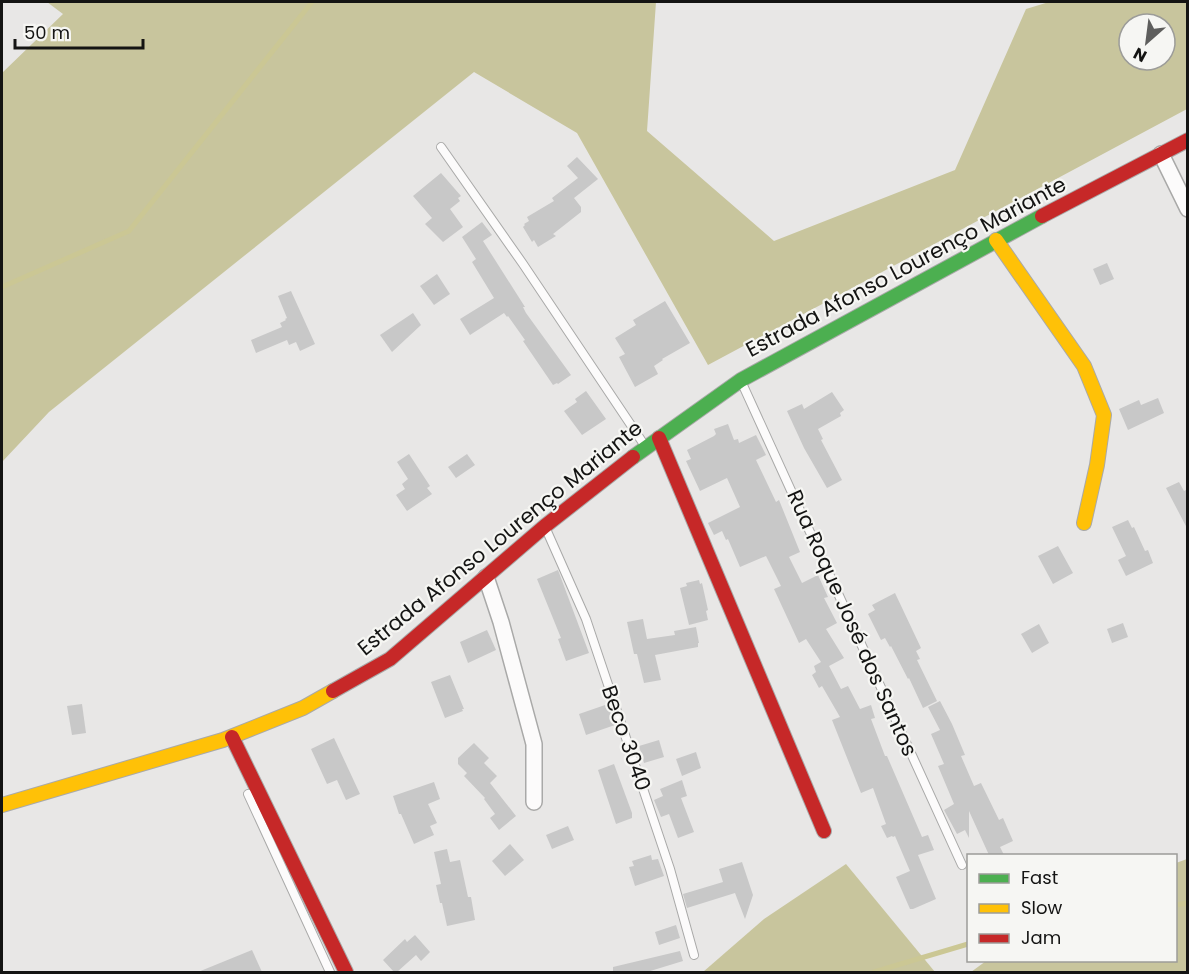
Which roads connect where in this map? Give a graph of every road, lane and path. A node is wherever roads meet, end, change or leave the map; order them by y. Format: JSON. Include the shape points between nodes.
{"nodes":[{"id":1,"x":1188,"y":140,"type":"edge"},
{"id":2,"x":441,"y":147,"type":"dead end"},
{"id":3,"x":1161,"y":154,"type":"junction"},
{"id":4,"x":1188,"y":209,"type":"edge"},
{"id":5,"x":996,"y":240,"type":"junction"},
{"id":6,"x":741,"y":380,"type":"junction"},
{"id":7,"x":658,"y":438,"type":"junction"},
{"id":8,"x":646,"y":447,"type":"junction"},
{"id":9,"x":1084,"y":523,"type":"dead end"},
{"id":10,"x":545,"y":526,"type":"junction"},
{"id":11,"x":486,"y":577,"type":"junction"},
{"id":12,"x":228,"y":742,"type":"junction"},
{"id":13,"x":243,"y":782,"type":"dead end"},
{"id":14,"x":534,"y":802,"type":"dead end"},
{"id":15,"x":2,"y":805,"type":"edge"},
{"id":16,"x":824,"y":831,"type":"dead end"},
{"id":17,"x":962,"y":865,"type":"dead end"},
{"id":18,"x":694,"y":955,"type":"dead end"},
{"id":19,"x":330,"y":972,"type":"edge"},
{"id":20,"x":346,"y":972,"type":"edge"}],
"edges":[{"from":1,"to":3,"type":"main road","name":"Estrada Afonso Lourenço Mariante"},
{"from":2,"to":8,"type":"lane"},
{"from":3,"to":4,"type":"street"},
{"from":3,"to":5,"type":"main road","name":"Estrada Afonso Lourenço Mariante"},
{"from":5,"to":6,"type":"main road","name":"Estrada Afonso Lourenço Mariante"},
{"from":5,"to":9,"type":"main road","via":[[1084,366],[1104,415]]},
{"from":6,"to":7,"type":"main road","name":"Estrada Afonso Lourenço Mariante"},
{"from":6,"to":17,"type":"lane","name":"Rua Roque José dos Santos"},
{"from":7,"to":8,"type":"main road","name":"Estrada Afonso Lourenço Mariante"},
{"from":7,"to":16,"type":"main road"},
{"from":8,"to":10,"type":"main road","name":"Estrada Afonso Lourenço Mariante"},
{"from":10,"to":11,"type":"main road","name":"Estrada Afonso Lourenço Mariante"},
{"from":10,"to":18,"type":"lane","name":"Beco 3040","via":[[586,619],[670,869]]},
{"from":11,"to":12,"type":"main road","name":"Estrada Afonso Lourenço Mariante","via":[[390,659],[303,708]]},
{"from":11,"to":14,"type":"street","via":[[534,744]]},
{"from":12,"to":15,"type":"main road","name":"Estrada Afonso Lourenço Mariante"},
{"from":12,"to":20,"type":"main road"},
{"from":13,"to":19,"type":"lane"}]}
